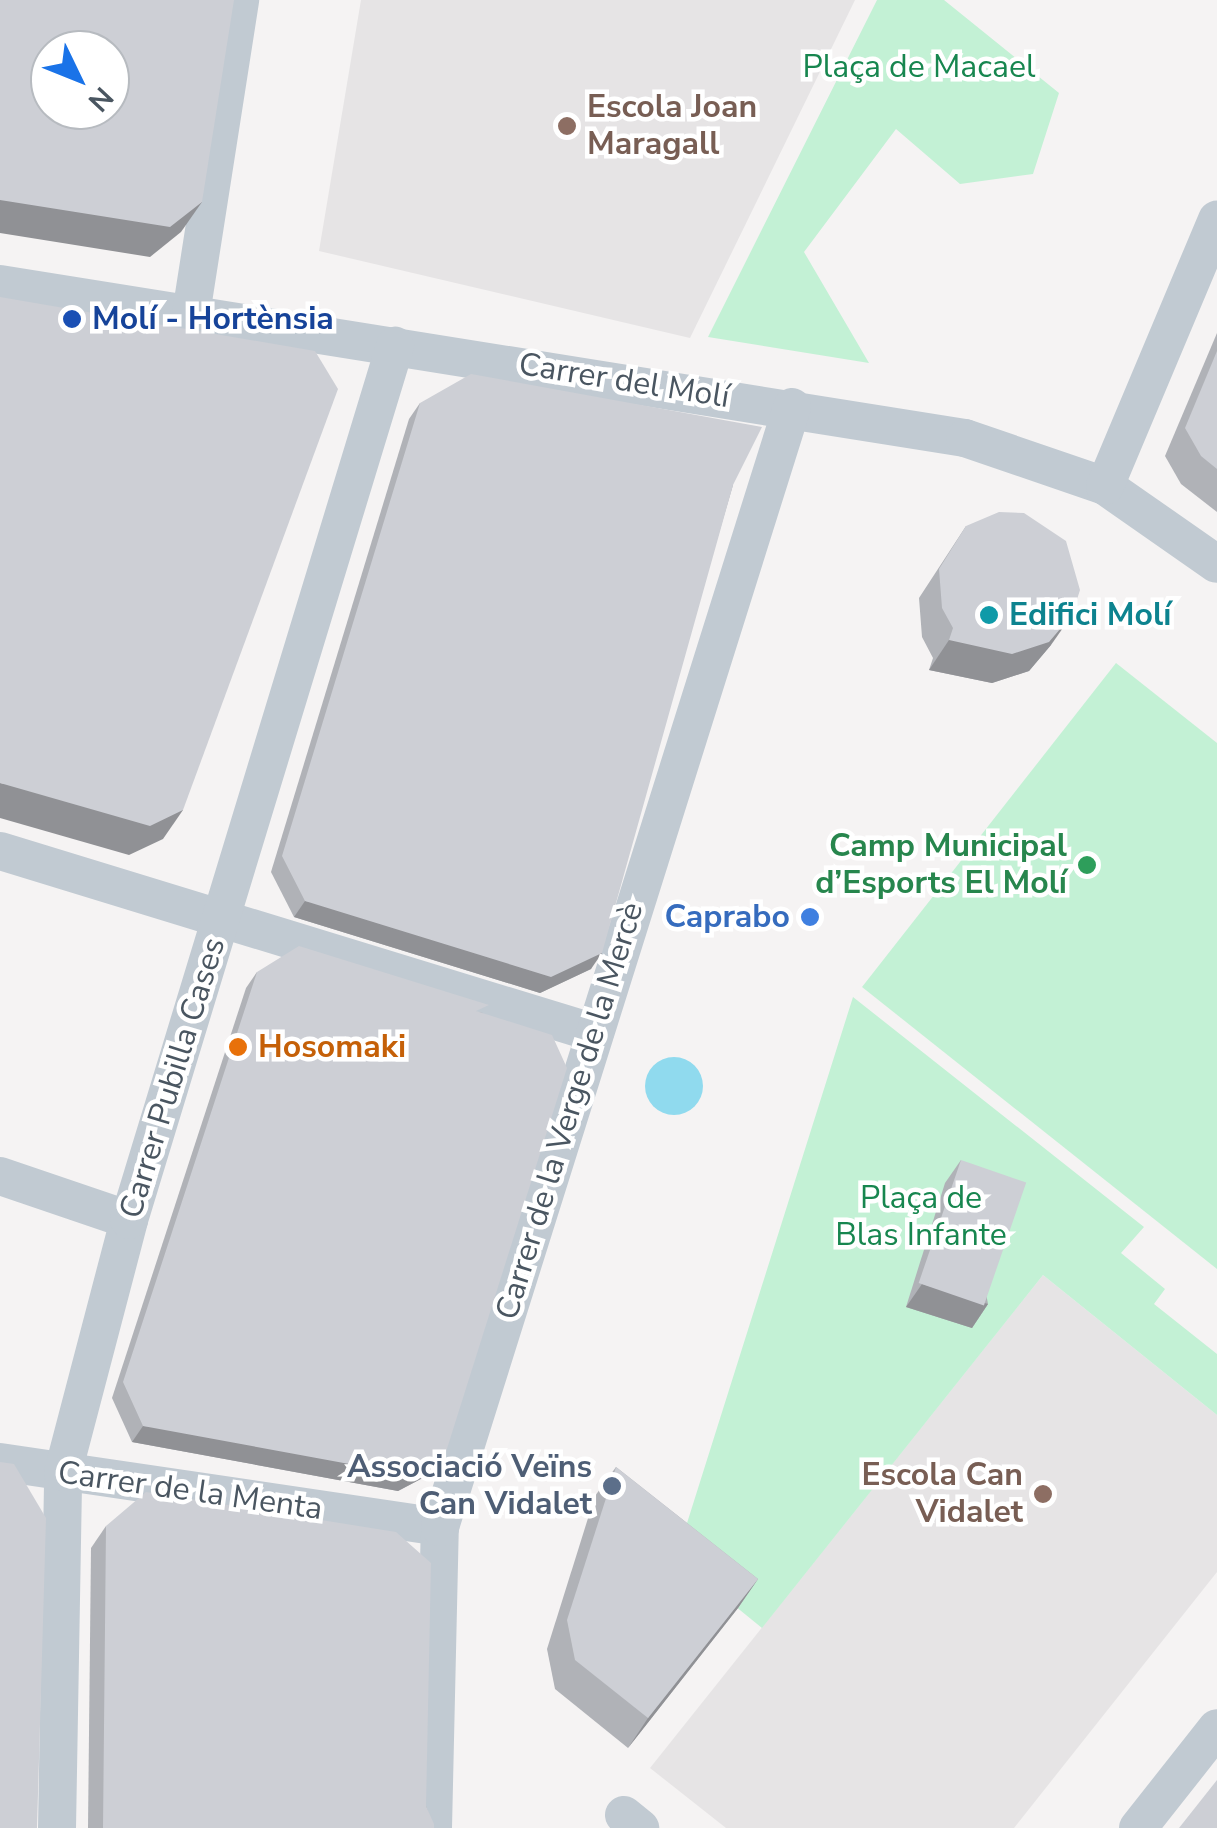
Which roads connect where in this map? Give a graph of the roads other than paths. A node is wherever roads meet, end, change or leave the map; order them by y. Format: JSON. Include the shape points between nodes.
{"nodes":[{"id":1,"x":240,"y":0,"type":"edge"},
{"id":2,"x":1217,"y":220,"type":"edge"},
{"id":3,"x":0,"y":284,"type":"edge"},
{"id":4,"x":191,"y":314,"type":"junction"},
{"id":5,"x":394,"y":346,"type":"junction"},
{"id":6,"x":792,"y":407,"type":"junction"},
{"id":7,"x":1105,"y":486,"type":"junction"},
{"id":8,"x":1217,"y":564,"type":"edge"},
{"id":9,"x":0,"y":851,"type":"edge"},
{"id":10,"x":223,"y":919,"type":"junction"},
{"id":11,"x":595,"y":1033,"type":"junction"},
{"id":12,"x":0,"y":1176,"type":"edge"},
{"id":13,"x":129,"y":1220,"type":"junction"},
{"id":14,"x":0,"y":1462,"type":"edge"},
{"id":15,"x":64,"y":1472,"type":"junction"},
{"id":16,"x":440,"y":1528,"type":"junction"},
{"id":17,"x":1217,"y":1728,"type":"edge"},
{"id":18,"x":57,"y":1828,"type":"edge"},
{"id":19,"x":433,"y":1828,"type":"edge"},
{"id":20,"x":1138,"y":1828,"type":"edge"}],
"edges":[{"from":1,"to":4,"type":"street"},
{"from":2,"to":7,"type":"street"},
{"from":3,"to":4,"type":"street","name":"Carrer del Molí"},
{"from":4,"to":5,"type":"street","name":"Carrer del Molí"},
{"from":5,"to":6,"type":"street","name":"Carrer del Molí"},
{"from":5,"to":10,"type":"street","name":"Carrer Pubilla Cases"},
{"from":6,"to":7,"type":"street","name":"Carrer del Molí","via":[[965,438]]},
{"from":6,"to":11,"type":"street","name":"Carrer de la Verge de la Mercè"},
{"from":7,"to":8,"type":"street","name":"Carrer del Molí"},
{"from":9,"to":10,"type":"street"},
{"from":10,"to":11,"type":"street"},
{"from":10,"to":13,"type":"street","name":"Carrer Pubilla Cases"},
{"from":11,"to":16,"type":"street","name":"Carrer de la Verge de la Mercè"},
{"from":12,"to":13,"type":"street"},
{"from":13,"to":15,"type":"street","name":"Carrer Pubilla Cases"},
{"from":14,"to":15,"type":"street","name":"Carrer de la Menta"},
{"from":15,"to":16,"type":"street","name":"Carrer de la Menta"},
{"from":15,"to":18,"type":"street","name":"Carrer Pubilla Cases"},
{"from":16,"to":19,"type":"street","name":"Carrer de la Verge de la Mercè"},
{"from":17,"to":20,"type":"street"}]}
